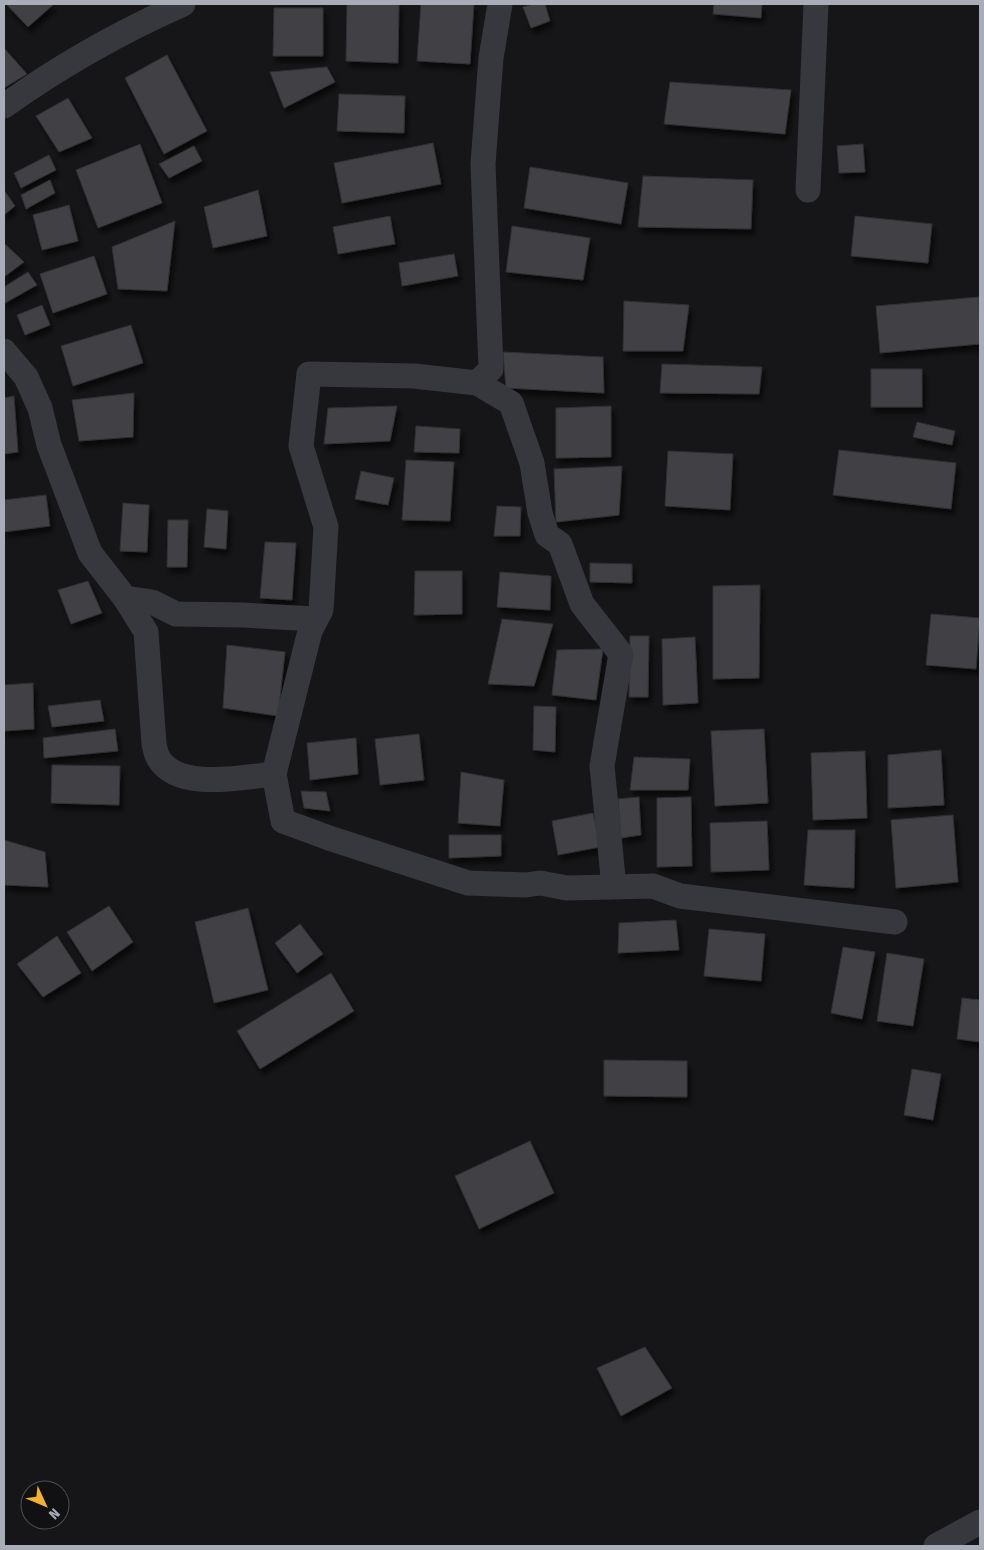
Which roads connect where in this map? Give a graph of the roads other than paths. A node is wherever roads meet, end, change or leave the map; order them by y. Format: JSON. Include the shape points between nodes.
{"nodes":[{"id":1,"x":183,"y":4,"type":"edge"},
{"id":2,"x":500,"y":4,"type":"edge"},
{"id":3,"x":816,"y":4,"type":"edge"},
{"id":4,"x":4,"y":106,"type":"edge"},
{"id":5,"x":808,"y":190,"type":"dead end"},
{"id":6,"x":4,"y":351,"type":"edge"},
{"id":7,"x":476,"y":384,"type":"junction"},
{"id":8,"x":125,"y":598,"type":"junction"},
{"id":9,"x":316,"y":620,"type":"junction"},
{"id":10,"x":274,"y":774,"type":"junction"},
{"id":11,"x":614,"y":887,"type":"junction"},
{"id":12,"x":895,"y":922,"type":"dead end"},
{"id":13,"x":980,"y":1522,"type":"edge"},
{"id":14,"x":936,"y":1546,"type":"edge"}],
"edges":[{"from":1,"to":4,"type":"street","via":[[100,45]]},
{"from":2,"to":7,"type":"street","via":[[491,58],[483,164],[491,369]]},
{"from":3,"to":5,"type":"street"},
{"from":6,"to":8,"type":"street","via":[[26,377],[40,408],[49,445],[90,553]]},
{"from":7,"to":9,"type":"street","via":[[414,376],[309,374],[301,446],[326,527],[321,610]]},
{"from":7,"to":11,"type":"street","via":[[511,403],[532,463],[547,535],[560,544],[582,604],[621,654],[602,766]]},
{"from":8,"to":9,"type":"street","via":[[152,602],[176,614]]},
{"from":8,"to":10,"type":"street","via":[[146,632],[154,744],[159,759],[172,772],[202,781]]},
{"from":9,"to":10,"type":"street","via":[[310,631]]},
{"from":10,"to":11,"type":"street","via":[[283,821],[388,858],[468,883]]},
{"from":11,"to":12,"type":"street","via":[[653,886],[680,896]]},
{"from":13,"to":14,"type":"street"}]}
